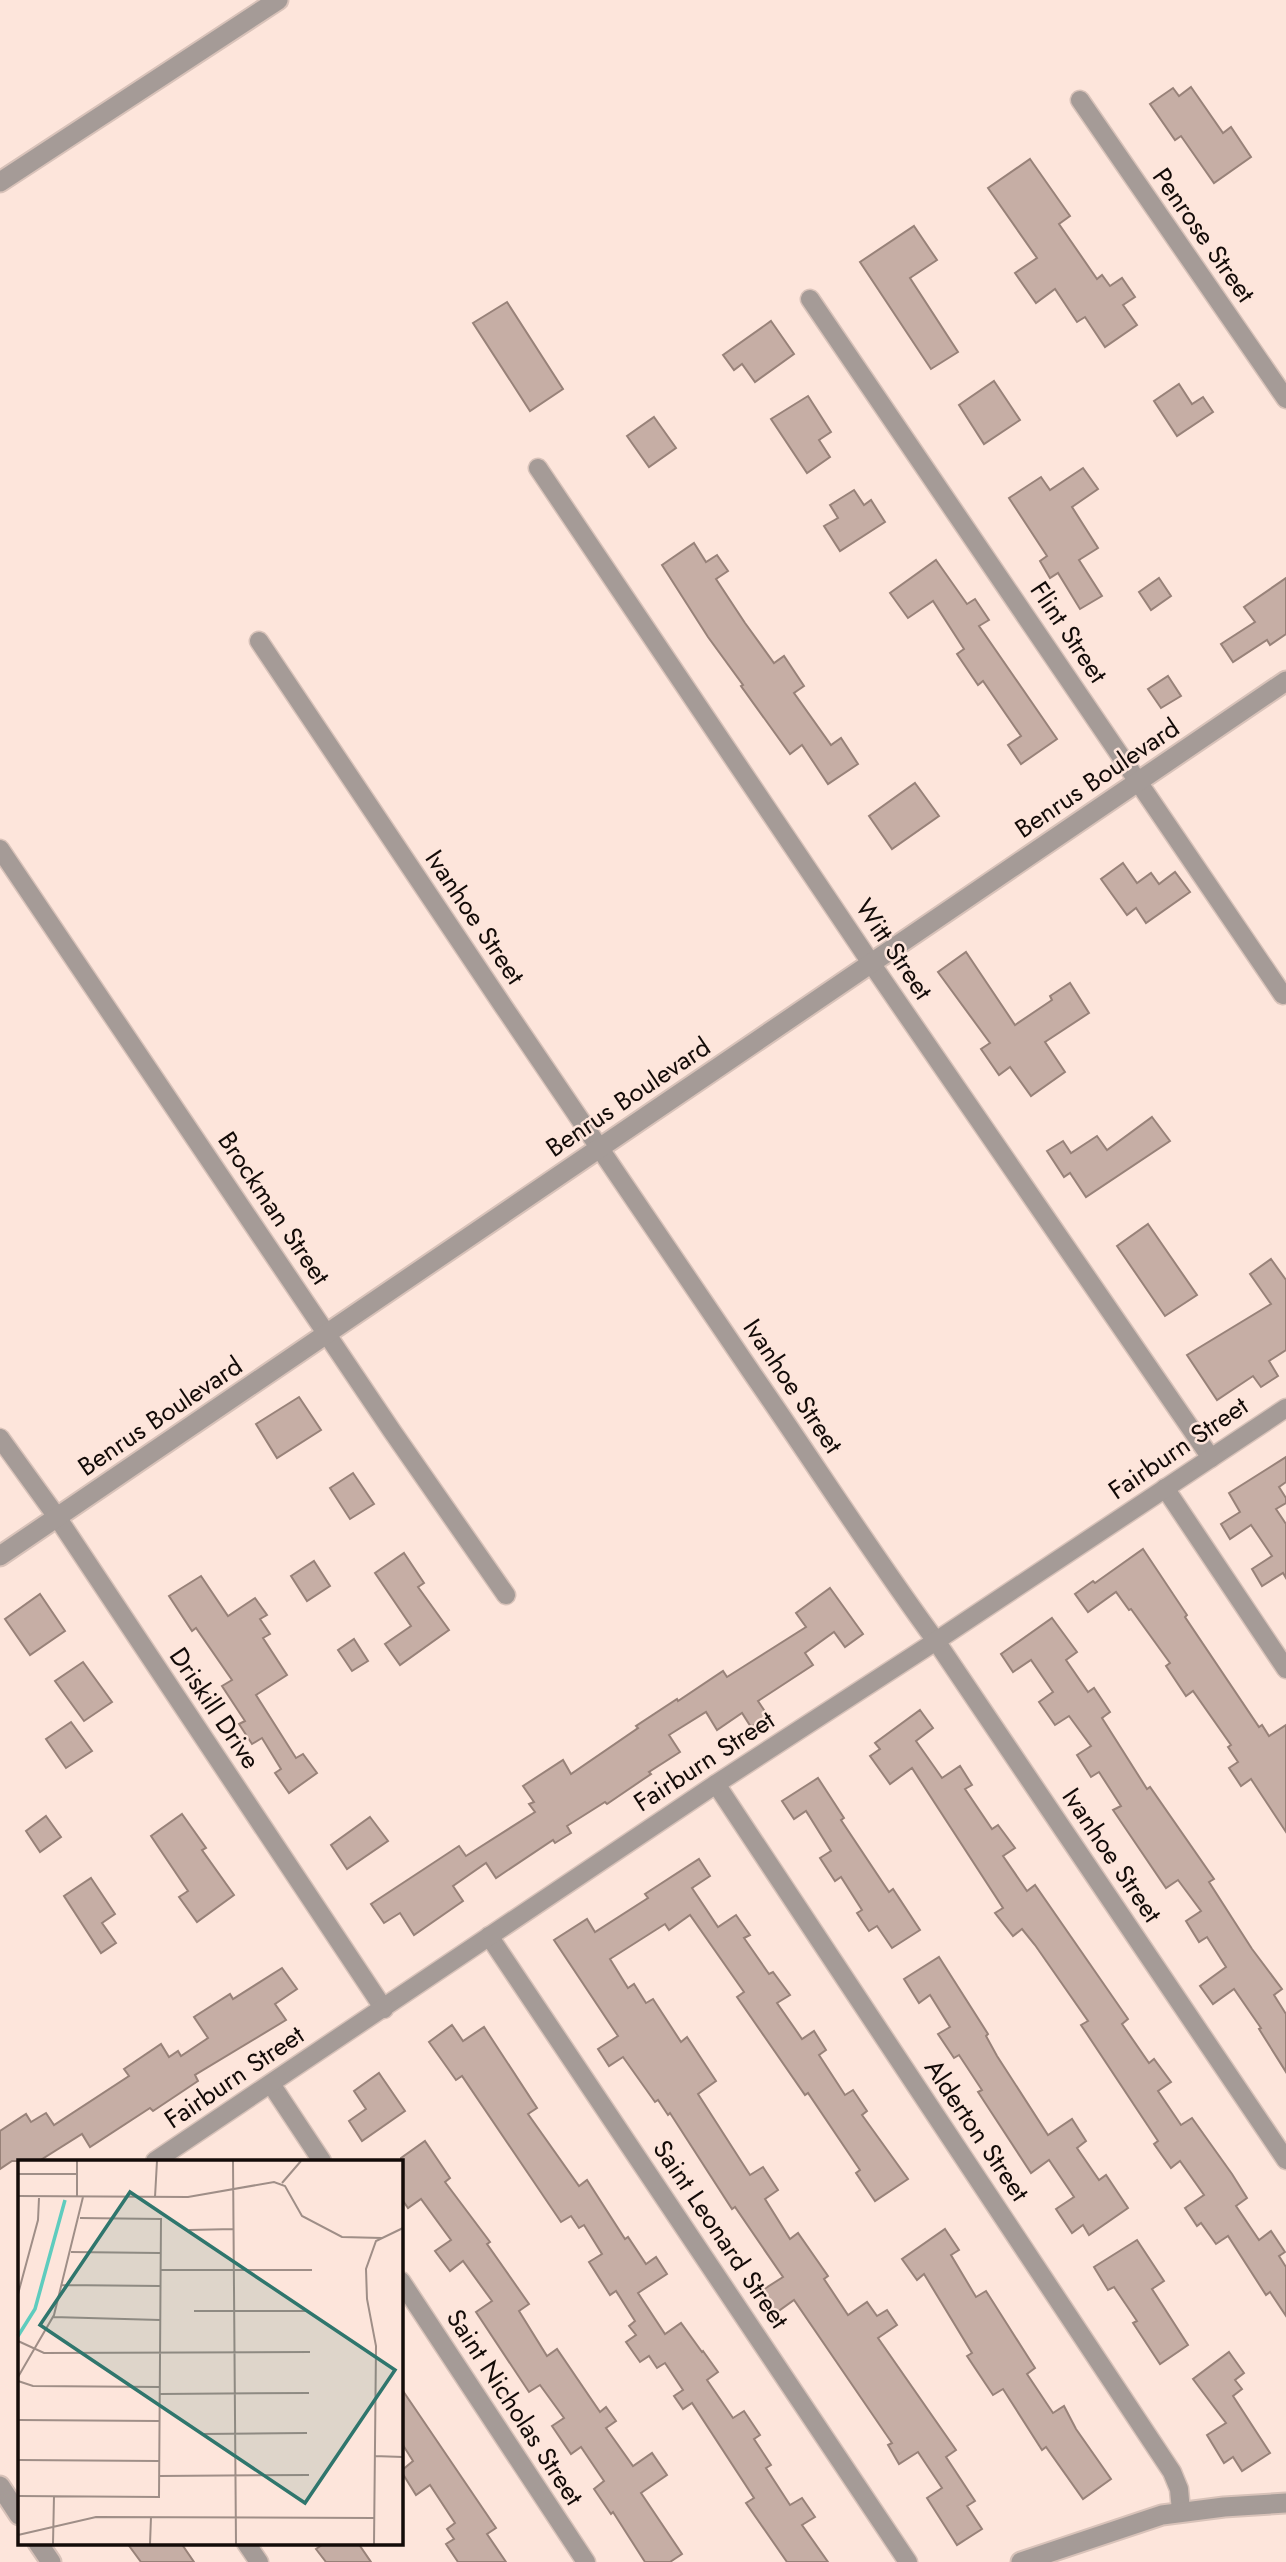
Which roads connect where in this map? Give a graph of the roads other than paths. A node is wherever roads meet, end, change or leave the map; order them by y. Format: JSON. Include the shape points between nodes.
{"nodes":[{"id":1,"x":278,"y":0,"type":"edge"},
{"id":2,"x":1080,"y":100,"type":"dead end"},
{"id":3,"x":0,"y":182,"type":"edge"},
{"id":4,"x":810,"y":299,"type":"dead end"},
{"id":5,"x":1286,"y":399,"type":"edge"},
{"id":6,"x":538,"y":468,"type":"dead end"},
{"id":7,"x":259,"y":641,"type":"dead end"},
{"id":8,"x":1286,"y":681,"type":"edge"},
{"id":9,"x":1139,"y":781,"type":"junction"},
{"id":10,"x":0,"y":849,"type":"edge"},
{"id":11,"x":871,"y":963,"type":"junction"},
{"id":12,"x":1283,"y":995,"type":"dead end"},
{"id":13,"x":598,"y":1149,"type":"junction"},
{"id":14,"x":327,"y":1334,"type":"junction"},
{"id":15,"x":1286,"y":1408,"type":"edge"},
{"id":16,"x":0,"y":1438,"type":"edge"},
{"id":17,"x":1211,"y":1458,"type":"junction"},
{"id":18,"x":1165,"y":1488,"type":"junction"},
{"id":19,"x":57,"y":1517,"type":"junction"},
{"id":20,"x":0,"y":1556,"type":"edge"},
{"id":21,"x":506,"y":1595,"type":"dead end"},
{"id":22,"x":936,"y":1641,"type":"junction"},
{"id":23,"x":1286,"y":1669,"type":"edge"},
{"id":24,"x":716,"y":1784,"type":"junction"},
{"id":25,"x":489,"y":1936,"type":"junction"},
{"id":26,"x":384,"y":2009,"type":"junction"},
{"id":27,"x":271,"y":2084,"type":"junction"},
{"id":28,"x":157,"y":2160,"type":"edge"},
{"id":29,"x":321,"y":2160,"type":"edge"},
{"id":30,"x":1286,"y":2160,"type":"edge"},
{"id":31,"x":402,"y":2283,"type":"edge"},
{"id":32,"x":0,"y":2486,"type":"edge"},
{"id":33,"x":1286,"y":2503,"type":"edge"},
{"id":34,"x":1181,"y":2511,"type":"junction"},
{"id":35,"x":18,"y":2513,"type":"edge"},
{"id":36,"x":39,"y":2544,"type":"edge"},
{"id":37,"x":247,"y":2544,"type":"edge"},
{"id":38,"x":51,"y":2562,"type":"edge"},
{"id":39,"x":259,"y":2562,"type":"edge"},
{"id":40,"x":586,"y":2562,"type":"edge"},
{"id":41,"x":908,"y":2562,"type":"edge"},
{"id":42,"x":1021,"y":2562,"type":"edge"}],
"edges":[{"from":1,"to":3,"type":"street"},
{"from":2,"to":5,"type":"street","name":"Penrose Street"},
{"from":4,"to":9,"type":"street","name":"Flint Street"},
{"from":6,"to":11,"type":"street","name":"Witt Street"},
{"from":7,"to":13,"type":"street","name":"Ivanhoe Street"},
{"from":8,"to":9,"type":"street","name":"Benrus Boulevard"},
{"from":9,"to":11,"type":"street","name":"Benrus Boulevard"},
{"from":9,"to":12,"type":"street","name":"Flint Street"},
{"from":10,"to":14,"type":"street","name":"Brockman Street"},
{"from":11,"to":13,"type":"street","name":"Benrus Boulevard"},
{"from":11,"to":17,"type":"street","name":"Witt Street"},
{"from":13,"to":14,"type":"street","name":"Benrus Boulevard"},
{"from":13,"to":22,"type":"street","name":"Ivanhoe Street","via":[[878,1563]]},
{"from":14,"to":19,"type":"street","name":"Benrus Boulevard"},
{"from":14,"to":21,"type":"street","name":"Brockman Street"},
{"from":15,"to":17,"type":"street","name":"Fairburn Street"},
{"from":16,"to":19,"type":"street","name":"Driskill Drive"},
{"from":17,"to":18,"type":"street","name":"Fairburn Street"},
{"from":18,"to":22,"type":"street","name":"Fairburn Street"},
{"from":18,"to":23,"type":"street"},
{"from":19,"to":20,"type":"street","name":"Benrus Boulevard"},
{"from":19,"to":26,"type":"street","name":"Driskill Drive"},
{"from":22,"to":24,"type":"street","name":"Fairburn Street"},
{"from":22,"to":30,"type":"street","name":"Ivanhoe Street"},
{"from":24,"to":25,"type":"street","name":"Fairburn Street"},
{"from":24,"to":34,"type":"street","name":"Alderton Street","via":[[1172,2472]]},
{"from":25,"to":26,"type":"street","name":"Fairburn Street"},
{"from":25,"to":41,"type":"street","name":"Saint Leonard Street"},
{"from":26,"to":27,"type":"street","name":"Fairburn Street"},
{"from":27,"to":28,"type":"street","name":"Fairburn Street"},
{"from":27,"to":29,"type":"street"},
{"from":31,"to":40,"type":"street","name":"Saint Nicholas Street"},
{"from":32,"to":35,"type":"street"},
{"from":33,"to":34,"type":"street"},
{"from":34,"to":42,"type":"street"},
{"from":36,"to":38,"type":"street"},
{"from":37,"to":39,"type":"street"}]}
